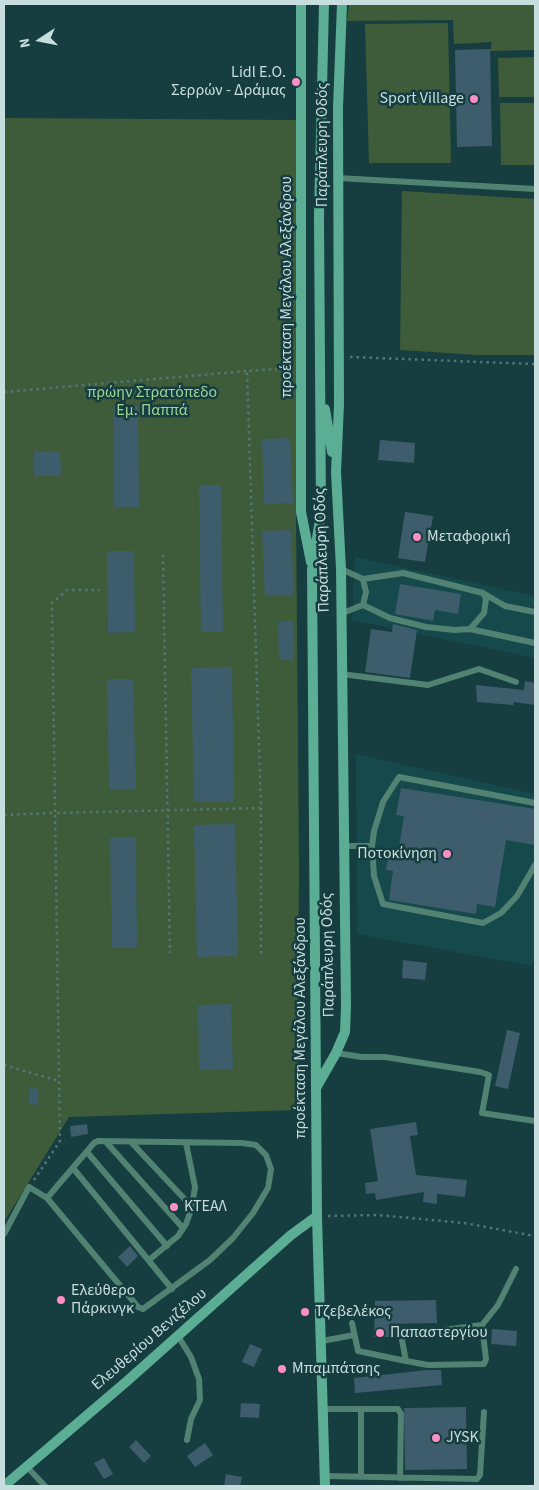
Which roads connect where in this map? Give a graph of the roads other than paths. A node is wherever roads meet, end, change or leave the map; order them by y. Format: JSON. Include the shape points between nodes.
{"nodes":[{"id":1,"x":301,"y":4,"type":"edge"},
{"id":2,"x":324,"y":4,"type":"edge"},
{"id":3,"x":342,"y":4,"type":"edge"},
{"id":4,"x":338,"y":178,"type":"junction"},
{"id":5,"x":535,"y":189,"type":"edge"},
{"id":6,"x":320,"y":379,"type":"junction"},
{"id":7,"x":336,"y":472,"type":"junction"},
{"id":8,"x":341,"y":569,"type":"junction"},
{"id":9,"x":312,"y":570,"type":"junction"},
{"id":10,"x":363,"y":579,"type":"junction"},
{"id":11,"x":483,"y":593,"type":"junction"},
{"id":12,"x":363,"y":605,"type":"junction"},
{"id":13,"x":535,"y":612,"type":"edge"},
{"id":14,"x":340,"y":614,"type":"junction"},
{"id":15,"x":470,"y":629,"type":"junction"},
{"id":16,"x":535,"y":643,"type":"edge"},
{"id":17,"x":341,"y":674,"type":"junction"},
{"id":18,"x":516,"y":682,"type":"dead end"},
{"id":19,"x":535,"y":803,"type":"edge"},
{"id":20,"x":343,"y":846,"type":"junction"},
{"id":21,"x":372,"y":846,"type":"junction"},
{"id":22,"x":535,"y":865,"type":"edge"},
{"id":23,"x":336,"y":1053,"type":"junction"},
{"id":24,"x":316,"y":1089,"type":"junction"},
{"id":25,"x":535,"y":1121,"type":"edge"},
{"id":26,"x":106,"y":1142,"type":"junction"},
{"id":27,"x":130,"y":1142,"type":"junction"},
{"id":28,"x":186,"y":1143,"type":"junction"},
{"id":29,"x":86,"y":1152,"type":"junction"},
{"id":30,"x":73,"y":1168,"type":"junction"},
{"id":31,"x":48,"y":1198,"type":"junction"},
{"id":32,"x":192,"y":1207,"type":"junction"},
{"id":33,"x":316,"y":1216,"type":"junction"},
{"id":34,"x":183,"y":1228,"type":"junction"},
{"id":35,"x":4,"y":1234,"type":"edge"},
{"id":36,"x":167,"y":1246,"type":"junction"},
{"id":37,"x":149,"y":1260,"type":"junction"},
{"id":38,"x":516,"y":1269,"type":"dead end"},
{"id":39,"x":172,"y":1288,"type":"junction"},
{"id":40,"x":352,"y":1323,"type":"dead end"},
{"id":41,"x":482,"y":1325,"type":"junction"},
{"id":42,"x":354,"y":1335,"type":"junction"},
{"id":43,"x":178,"y":1336,"type":"junction"},
{"id":44,"x":322,"y":1341,"type":"junction"},
{"id":45,"x":406,"y":1361,"type":"junction"},
{"id":46,"x":324,"y":1409,"type":"junction"},
{"id":47,"x":361,"y":1409,"type":"junction"},
{"id":48,"x":484,"y":1412,"type":"dead end"},
{"id":49,"x":187,"y":1440,"type":"dead end"},
{"id":50,"x":26,"y":1467,"type":"junction"},
{"id":51,"x":361,"y":1477,"type":"junction"},
{"id":52,"x":400,"y":1478,"type":"junction"},
{"id":53,"x":325,"y":1481,"type":"edge"},
{"id":54,"x":4,"y":1486,"type":"edge"},
{"id":55,"x":46,"y":1486,"type":"edge"}],
"edges":[{"from":1,"to":9,"type":"main road","name":"προέκταση Μεγάλου Αλεξάνδρου","via":[[301,512]]},
{"from":2,"to":6,"type":"main road","name":"προέκταση Μεγάλου Αλεξάνδρου","via":[[319,217]]},
{"from":3,"to":4,"type":"main road","name":"Παράπλευρη Οδός"},
{"from":4,"to":5,"type":"lane"},
{"from":4,"to":7,"type":"main road","name":"Παράπλευρη Οδός"},
{"from":6,"to":7,"type":"main road"},
{"from":6,"to":9,"type":"main road","name":"προέκταση Μεγάλου Αλεξάνδρου","via":[[321,514]]},
{"from":7,"to":8,"type":"main road","name":"Παράπλευρη Οδός"},
{"from":8,"to":10,"type":"lane"},
{"from":8,"to":14,"type":"main road","name":"Παράπλευρη Οδός"},
{"from":9,"to":24,"type":"main road","name":"προέκταση Μεγάλου Αλεξάνδρου"},
{"from":10,"to":11,"type":"lane","via":[[403,573]]},
{"from":10,"to":12,"type":"lane","via":[[366,592]]},
{"from":11,"to":13,"type":"lane","via":[[505,606]]},
{"from":11,"to":15,"type":"lane","via":[[486,599],[484,613]]},
{"from":12,"to":14,"type":"lane"},
{"from":12,"to":15,"type":"lane","via":[[390,618],[426,627]]},
{"from":14,"to":17,"type":"main road","name":"Παράπλευρη Οδός"},
{"from":15,"to":16,"type":"lane"},
{"from":17,"to":18,"type":"lane","via":[[428,685],[479,669]]},
{"from":17,"to":20,"type":"main road","name":"Παράπλευρη Οδός"},
{"from":19,"to":21,"type":"lane","via":[[399,776],[383,802]]},
{"from":20,"to":21,"type":"lane"},
{"from":20,"to":23,"type":"main road","name":"Παράπλευρη Οδός","via":[[345,1032]]},
{"from":21,"to":22,"type":"lane","via":[[374,876],[382,904],[482,923],[501,913],[517,896]]},
{"from":23,"to":24,"type":"main road","name":"Παράπλευρη Οδός"},
{"from":23,"to":25,"type":"lane","via":[[385,1057],[490,1075],[482,1113]]},
{"from":24,"to":33,"type":"main road","name":"προέκταση Μεγάλου Αλεξάνδρου"},
{"from":26,"to":27,"type":"lane"},
{"from":26,"to":29,"type":"lane","via":[[95,1142]]},
{"from":26,"to":34,"type":"lane"},
{"from":27,"to":28,"type":"lane"},
{"from":27,"to":32,"type":"lane"},
{"from":28,"to":32,"type":"lane","via":[[195,1187]]},
{"from":28,"to":39,"type":"lane","via":[[256,1145],[266,1155],[271,1169],[268,1188],[233,1238]]},
{"from":29,"to":30,"type":"lane"},
{"from":29,"to":36,"type":"lane"},
{"from":30,"to":31,"type":"lane"},
{"from":30,"to":37,"type":"lane"},
{"from":31,"to":35,"type":"lane","via":[[30,1187]]},
{"from":31,"to":39,"type":"lane","via":[[138,1307],[145,1308]]},
{"from":32,"to":34,"type":"lane"},
{"from":33,"to":43,"type":"main road","name":"Ελευθερίου Βενιζέλου"},
{"from":33,"to":44,"type":"main road","name":"προέκταση Μεγάλου Αλεξάνδρου"},
{"from":34,"to":36,"type":"lane"},
{"from":36,"to":37,"type":"lane"},
{"from":37,"to":39,"type":"lane"},
{"from":38,"to":41,"type":"lane","via":[[498,1305]]},
{"from":40,"to":42,"type":"lane"},
{"from":41,"to":45,"type":"lane","via":[[404,1335]]},
{"from":41,"to":45,"type":"lane","via":[[484,1364],[428,1366]]},
{"from":42,"to":44,"type":"lane"},
{"from":42,"to":45,"type":"lane","via":[[360,1352]]},
{"from":43,"to":49,"type":"lane","via":[[199,1379],[200,1400],[191,1419]]},
{"from":43,"to":50,"type":"main road","name":"Ελευθερίου Βενιζέλου"},
{"from":44,"to":46,"type":"main road","name":"προέκταση Μεγάλου Αλεξάνδρου"},
{"from":46,"to":47,"type":"lane"},
{"from":46,"to":53,"type":"main road","name":"προέκταση Μεγάλου Αλεξάνδρου"},
{"from":47,"to":51,"type":"lane"},
{"from":47,"to":52,"type":"lane","via":[[395,1408],[400,1411]]},
{"from":48,"to":52,"type":"lane","via":[[477,1479]]},
{"from":50,"to":54,"type":"main road","name":"Ελευθερίου Βενιζέλου"},
{"from":50,"to":55,"type":"lane"},
{"from":51,"to":52,"type":"lane"},
{"from":51,"to":53,"type":"lane"}]}
